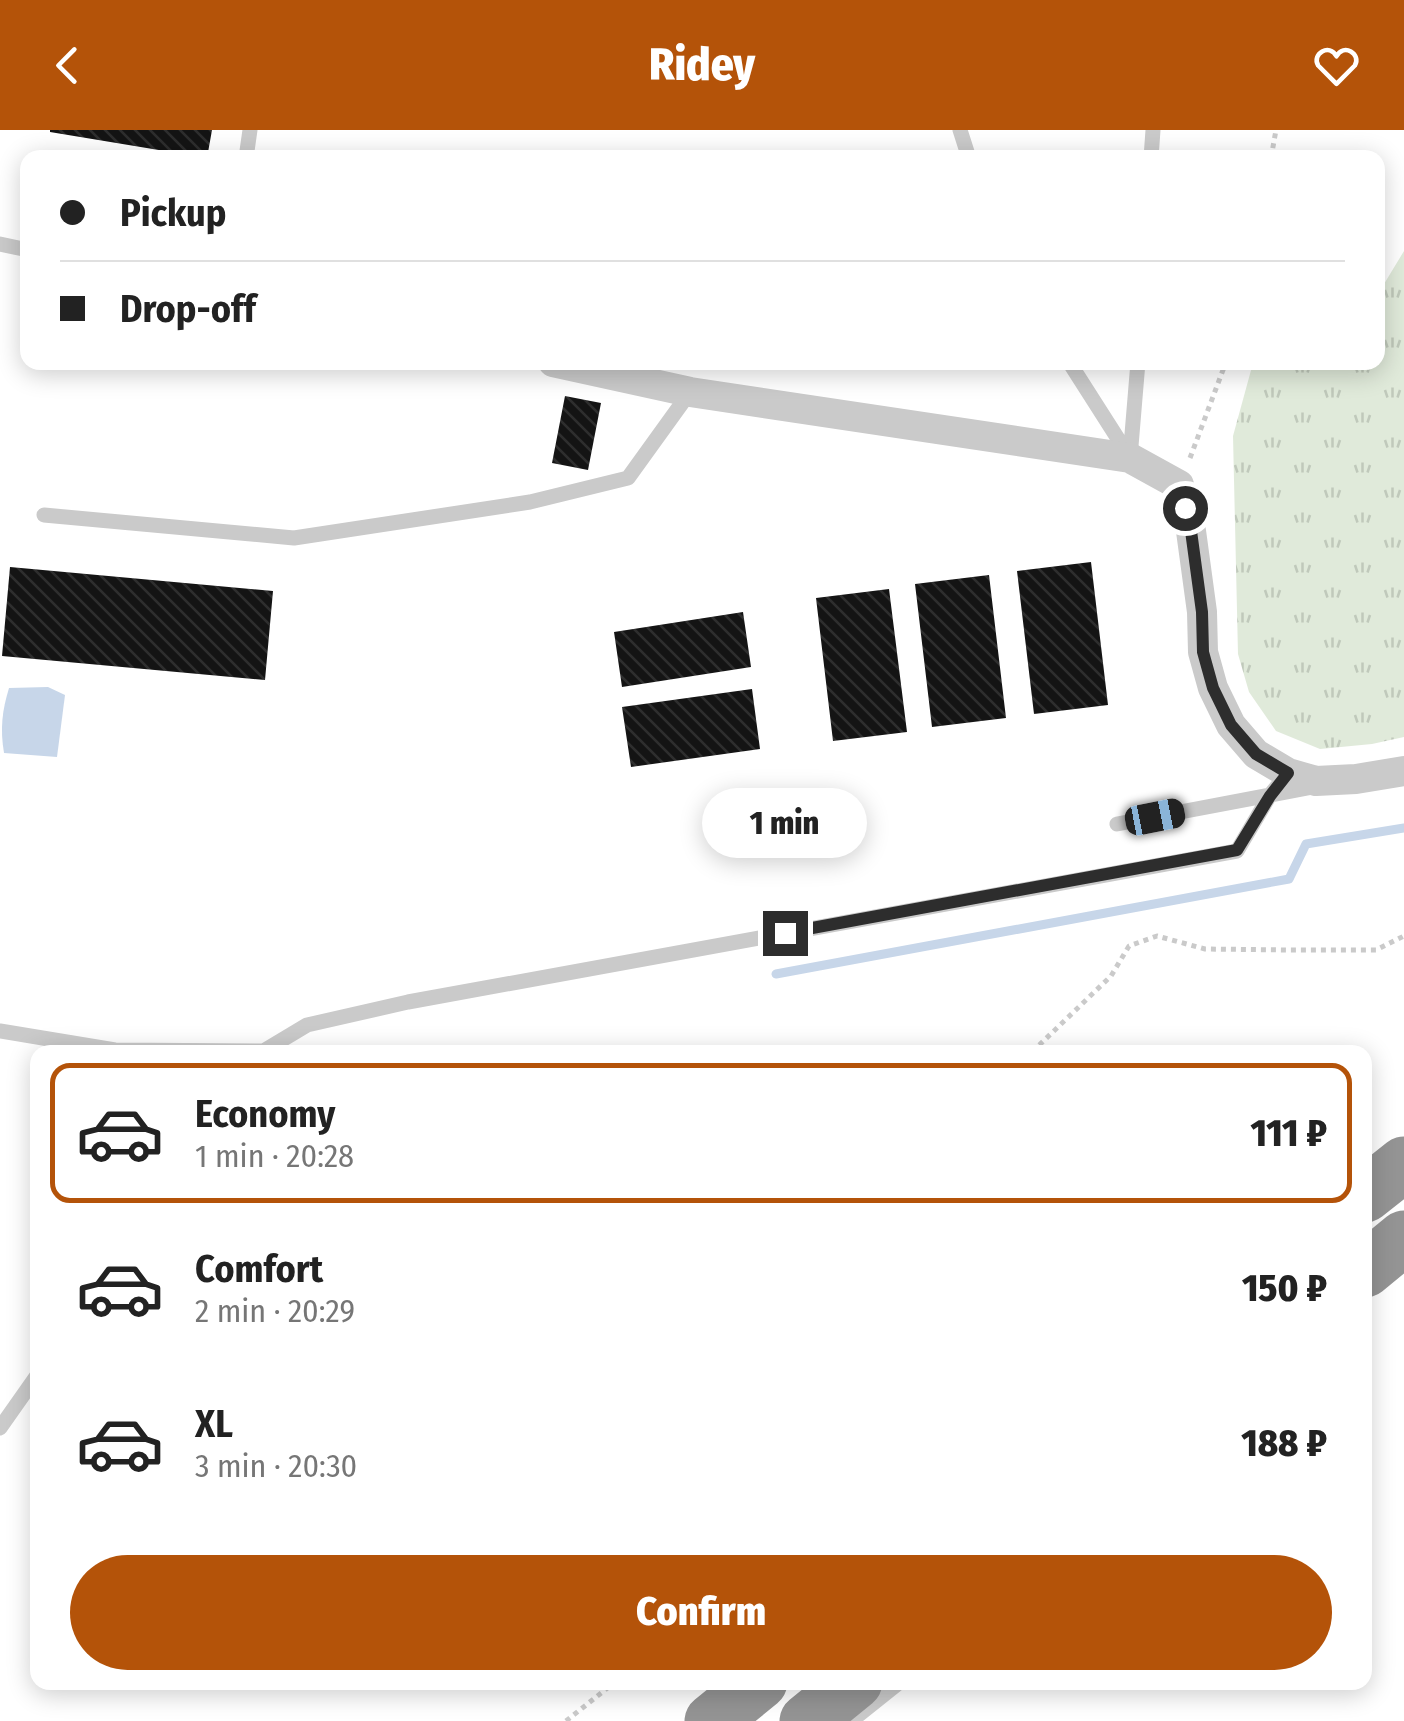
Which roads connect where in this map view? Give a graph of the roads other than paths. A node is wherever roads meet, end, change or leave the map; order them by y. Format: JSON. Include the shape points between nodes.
{"nodes":[{"id":1,"x":590,"y":370,"type":"edge"},
{"id":2,"x":1074,"y":370,"type":"edge"},
{"id":3,"x":1137,"y":370,"type":"edge"},
{"id":4,"x":690,"y":392,"type":"junction"},
{"id":5,"x":1130,"y":458,"type":"junction"},
{"id":6,"x":44,"y":514,"type":"dead end"},
{"id":7,"x":1404,"y":771,"type":"edge"},
{"id":8,"x":1279,"y":784,"type":"junction"},
{"id":9,"x":1117,"y":824,"type":"dead end"},
{"id":10,"x":0,"y":1031,"type":"edge"},
{"id":11,"x":85,"y":1045,"type":"edge"},
{"id":12,"x":274,"y":1045,"type":"edge"},
{"id":13,"x":1404,"y":1164,"type":"edge"},
{"id":14,"x":1372,"y":1189,"type":"edge"},
{"id":15,"x":1404,"y":1238,"type":"edge"},
{"id":16,"x":1372,"y":1264,"type":"edge"},
{"id":17,"x":30,"y":1385,"type":"edge"},
{"id":18,"x":0,"y":1428,"type":"edge"},
{"id":19,"x":750,"y":1690,"type":"edge"},
{"id":20,"x":845,"y":1690,"type":"edge"},
{"id":21,"x":890,"y":1690,"type":"edge"},
{"id":22,"x":712,"y":1721,"type":"edge"},
{"id":23,"x":807,"y":1721,"type":"edge"},
{"id":24,"x":851,"y":1721,"type":"edge"}],
"edges":[{"from":1,"to":4,"type":"street"},
{"from":2,"to":5,"type":"lane"},
{"from":3,"to":5,"type":"lane"},
{"from":4,"to":5,"type":"street"},
{"from":4,"to":6,"type":"lane","via":[[628,478],[530,502],[294,538]]},
{"from":5,"to":8,"type":"street","via":[[1179,485],[1213,688],[1231,725]]},
{"from":7,"to":8,"type":"street"},
{"from":8,"to":9,"type":"lane"},
{"from":8,"to":12,"type":"lane","via":[[1237,850],[408,1002],[307,1025]]},
{"from":10,"to":11,"type":"lane"},
{"from":13,"to":14,"type":"highway"},
{"from":15,"to":16,"type":"highway"},
{"from":17,"to":18,"type":"lane"},
{"from":19,"to":22,"type":"highway"},
{"from":20,"to":23,"type":"highway"},
{"from":21,"to":24,"type":"lane"}]}
